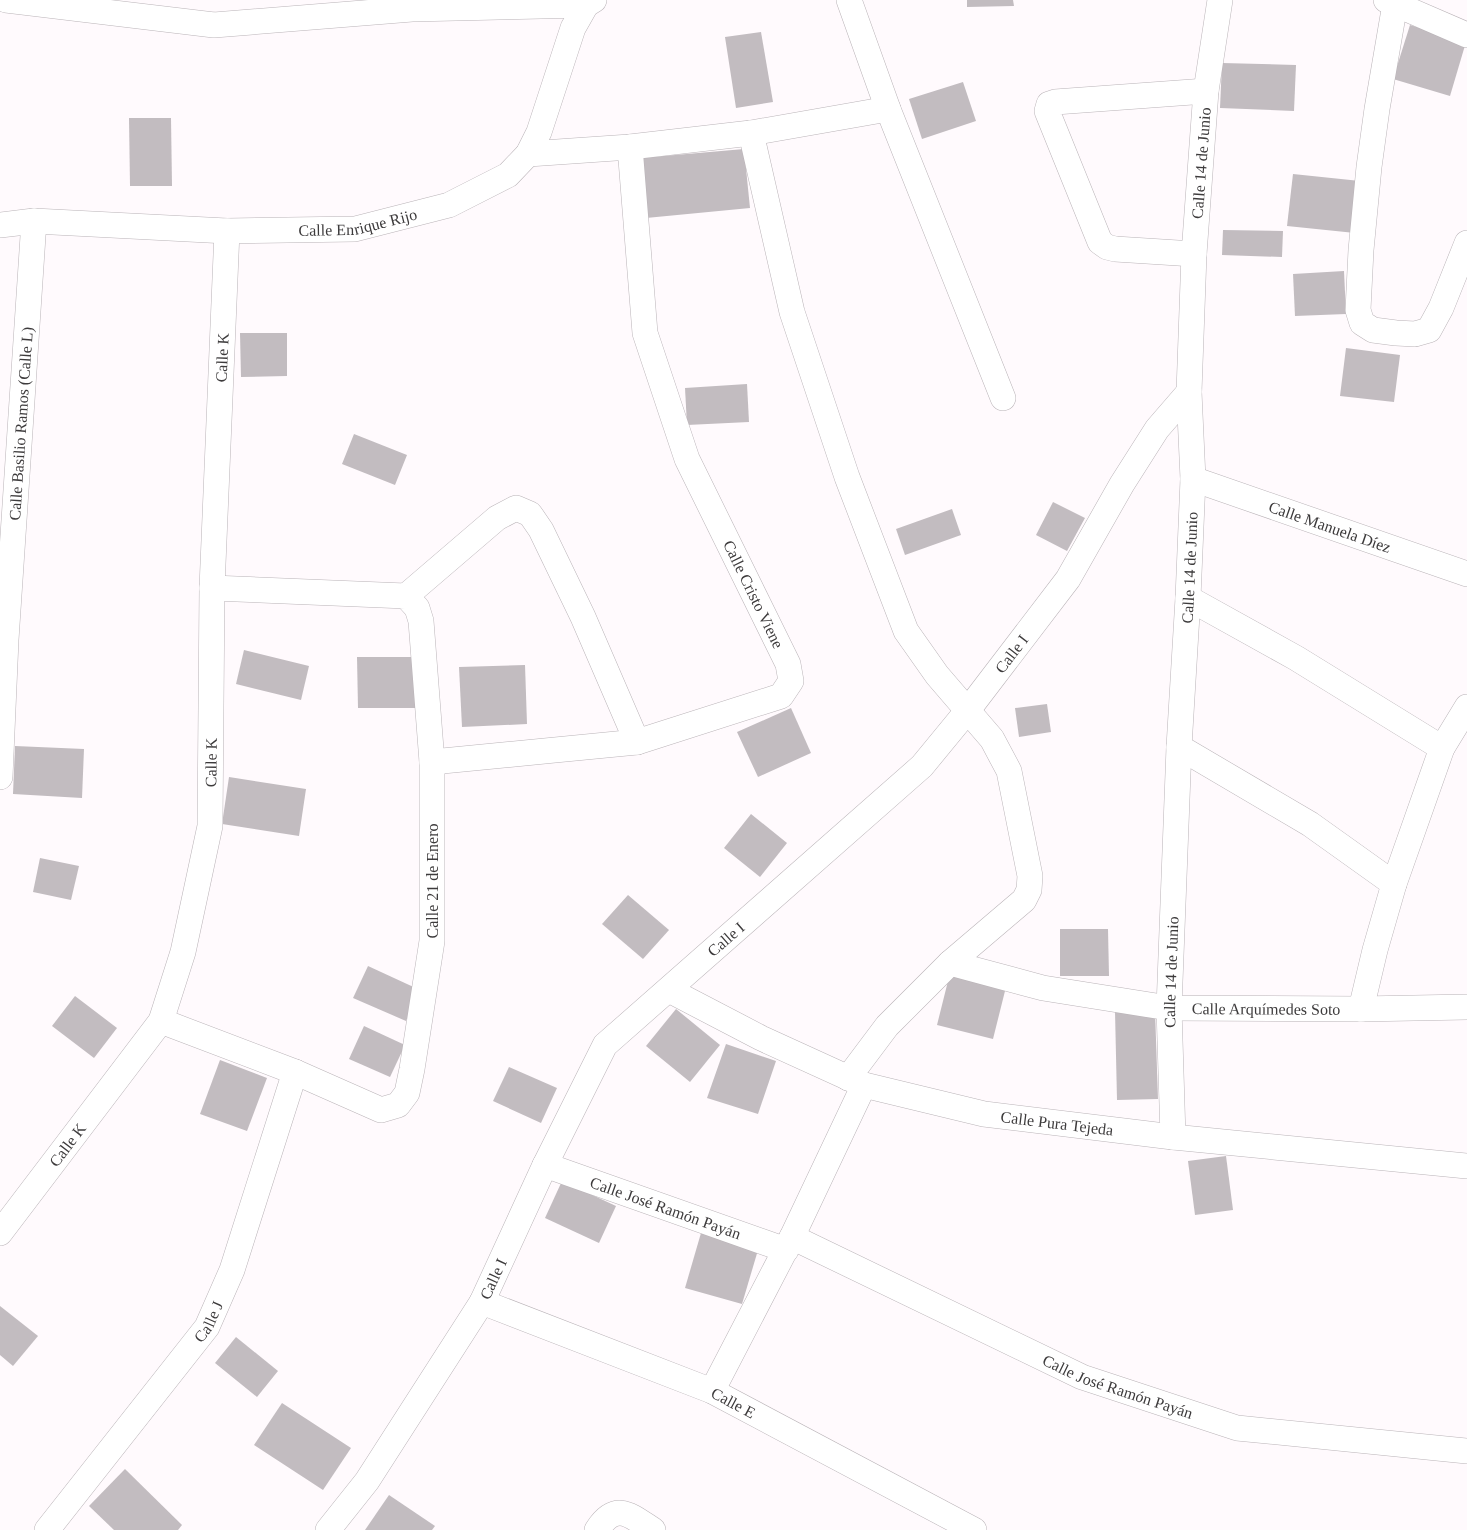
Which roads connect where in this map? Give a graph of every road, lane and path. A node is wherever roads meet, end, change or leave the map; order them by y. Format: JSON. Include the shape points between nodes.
{"nodes":[{"id":1,"x":6,"y":0,"type":"edge"},
{"id":2,"x":849,"y":0,"type":"edge"},
{"id":3,"x":1220,"y":0,"type":"edge"},
{"id":4,"x":590,"y":2,"type":"edge"},
{"id":5,"x":1390,"y":2,"type":"edge"},
{"id":6,"x":1467,"y":35,"type":"edge"},
{"id":7,"x":1206,"y":90,"type":"junction"},
{"id":8,"x":888,"y":109,"type":"junction"},
{"id":9,"x":751,"y":133,"type":"junction"},
{"id":10,"x":630,"y":147,"type":"junction"},
{"id":11,"x":528,"y":154,"type":"junction"},
{"id":12,"x":34,"y":221,"type":"junction"},
{"id":13,"x":0,"y":225,"type":"edge"},
{"id":14,"x":227,"y":231,"type":"junction"},
{"id":15,"x":1467,"y":243,"type":"edge"},
{"id":16,"x":1194,"y":254,"type":"junction"},
{"id":17,"x":1189,"y":392,"type":"junction"},
{"id":18,"x":1003,"y":398,"type":"dead end"},
{"id":19,"x":1193,"y":479,"type":"junction"},
{"id":20,"x":1467,"y":574,"type":"edge"},
{"id":21,"x":212,"y":588,"type":"junction"},
{"id":22,"x":406,"y":596,"type":"junction"},
{"id":23,"x":1188,"y":598,"type":"junction"},
{"id":24,"x":1467,"y":707,"type":"edge"},
{"id":25,"x":968,"y":710,"type":"junction"},
{"id":26,"x":637,"y":742,"type":"junction"},
{"id":27,"x":1179,"y":747,"type":"junction"},
{"id":28,"x":1442,"y":748,"type":"junction"},
{"id":29,"x":432,"y":762,"type":"junction"},
{"id":30,"x":0,"y":777,"type":"edge"},
{"id":31,"x":1394,"y":884,"type":"junction"},
{"id":32,"x":950,"y":963,"type":"junction"},
{"id":33,"x":669,"y":990,"type":"junction"},
{"id":34,"x":1467,"y":1007,"type":"edge"},
{"id":35,"x":1169,"y":1008,"type":"junction"},
{"id":36,"x":1361,"y":1009,"type":"junction"},
{"id":37,"x":160,"y":1021,"type":"junction"},
{"id":38,"x":295,"y":1072,"type":"junction"},
{"id":39,"x":856,"y":1082,"type":"junction"},
{"id":40,"x":1172,"y":1137,"type":"junction"},
{"id":41,"x":545,"y":1165,"type":"junction"},
{"id":42,"x":1467,"y":1166,"type":"edge"},
{"id":43,"x":0,"y":1233,"type":"edge"},
{"id":44,"x":789,"y":1244,"type":"junction"},
{"id":45,"x":482,"y":1302,"type":"junction"},
{"id":46,"x":712,"y":1391,"type":"junction"},
{"id":47,"x":1467,"y":1451,"type":"edge"},
{"id":48,"x":604,"y":1522,"type":"edge"},
{"id":49,"x":47,"y":1530,"type":"edge"},
{"id":50,"x":328,"y":1530,"type":"edge"},
{"id":51,"x":653,"y":1530,"type":"edge"},
{"id":52,"x":974,"y":1530,"type":"edge"}],
"edges":[{"from":1,"to":4,"type":"street","via":[[214,26],[412,9]]},
{"from":2,"to":8,"type":"street"},
{"from":3,"to":7,"type":"street","name":"Calle 14 de Junio"},
{"from":4,"to":11,"type":"street","name":"Calle Enrique Rijo","via":[[573,28],[539,132]]},
{"from":5,"to":6,"type":"street"},
{"from":5,"to":15,"type":"street","via":[[1369,167],[1358,310],[1362,323],[1373,330],[1396,333],[1415,334],[1429,330],[1442,308]]},
{"from":7,"to":16,"type":"street","name":"Calle 14 de Junio"},
{"from":7,"to":16,"type":"street","via":[[1055,102],[1049,104],[1047,111],[1100,242],[1115,249]]},
{"from":8,"to":9,"type":"street"},
{"from":8,"to":18,"type":"street"},
{"from":9,"to":10,"type":"street"},
{"from":9,"to":25,"type":"street","via":[[792,312],[847,477],[906,631],[937,675]]},
{"from":10,"to":11,"type":"street"},
{"from":10,"to":26,"type":"street","name":"Calle Cristo Viene","via":[[645,333],[687,459],[788,664],[790,681],[781,696]]},
{"from":11,"to":14,"type":"street","name":"Calle Enrique Rijo","via":[[508,175],[449,205],[354,229]]},
{"from":12,"to":13,"type":"street","name":"Calle Enrique Rijo"},
{"from":12,"to":14,"type":"street","name":"Calle Enrique Rijo"},
{"from":12,"to":30,"type":"street","name":"Calle Basilio Ramos (Calle L)"},
{"from":14,"to":21,"type":"street","name":"Calle K"},
{"from":16,"to":17,"type":"street","name":"Calle 14 de Junio"},
{"from":17,"to":19,"type":"street","name":"Calle 14 de Junio"},
{"from":17,"to":25,"type":"street","name":"Calle I","via":[[1157,430],[1068,579]]},
{"from":19,"to":20,"type":"street","name":"Calle Manuela Díez"},
{"from":19,"to":23,"type":"street","name":"Calle 14 de Junio"},
{"from":21,"to":22,"type":"street"},
{"from":21,"to":37,"type":"street","name":"Calle K","via":[[210,826],[183,952]]},
{"from":22,"to":26,"type":"street","via":[[497,518],[516,508],[530,514],[583,617]]},
{"from":22,"to":29,"type":"street","name":"Calle 21 de Enero","via":[[417,608],[421,621]]},
{"from":23,"to":27,"type":"street","name":"Calle 14 de Junio"},
{"from":23,"to":28,"type":"street","via":[[1296,658]]},
{"from":24,"to":28,"type":"street"},
{"from":25,"to":32,"type":"street","via":[[992,739],[1009,771],[1030,876],[1024,900]]},
{"from":25,"to":33,"type":"street","name":"Calle I","via":[[922,766]]},
{"from":26,"to":29,"type":"street","name":"Calle Cristo Viene"},
{"from":27,"to":31,"type":"street","via":[[1310,824]]},
{"from":27,"to":35,"type":"street","name":"Calle 14 de Junio"},
{"from":28,"to":31,"type":"street"},
{"from":29,"to":38,"type":"street","name":"Calle 21 de Enero","via":[[432,941],[406,1093],[398,1106],[381,1110]]},
{"from":31,"to":36,"type":"street"},
{"from":32,"to":35,"type":"street","name":"Calle Arquímedes Soto","via":[[1043,988]]},
{"from":32,"to":39,"type":"street","via":[[887,1026]]},
{"from":33,"to":39,"type":"street","name":"Calle Pura Tejeda"},
{"from":33,"to":41,"type":"street","name":"Calle I","via":[[605,1045]]},
{"from":34,"to":36,"type":"street","name":"Calle Arquímedes Soto"},
{"from":35,"to":36,"type":"street","name":"Calle Arquímedes Soto"},
{"from":35,"to":40,"type":"street","name":"Calle 14 de Junio"},
{"from":37,"to":38,"type":"street","name":"Calle 21 de Enero"},
{"from":37,"to":43,"type":"street","name":"Calle K"},
{"from":38,"to":49,"type":"street","name":"Calle J","via":[[232,1270],[208,1327]]},
{"from":39,"to":40,"type":"street","name":"Calle Pura Tejeda","via":[[984,1114]]},
{"from":39,"to":44,"type":"street"},
{"from":40,"to":42,"type":"street","name":"Calle Pura Tejeda"},
{"from":41,"to":44,"type":"street","name":"Calle José Ramón Payán"},
{"from":41,"to":45,"type":"street","name":"Calle I"},
{"from":44,"to":46,"type":"street"},
{"from":44,"to":47,"type":"street","name":"Calle José Ramón Payán","via":[[1082,1377],[1237,1428]]},
{"from":45,"to":46,"type":"street","name":"Calle E"},
{"from":45,"to":50,"type":"street","name":"Calle I","via":[[367,1481]]},
{"from":46,"to":52,"type":"street","name":"Calle E"},
{"from":48,"to":51,"type":"street","via":[[627,1513]]}]}
